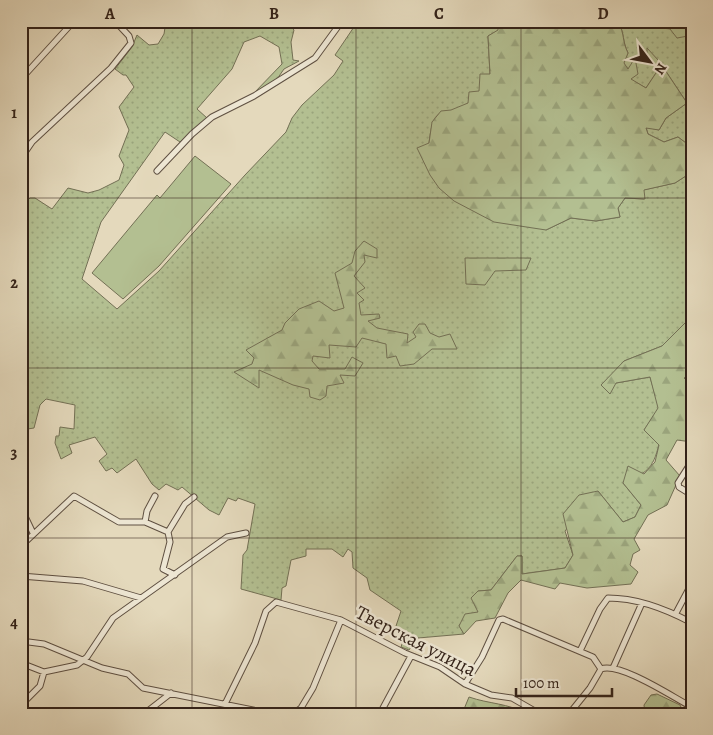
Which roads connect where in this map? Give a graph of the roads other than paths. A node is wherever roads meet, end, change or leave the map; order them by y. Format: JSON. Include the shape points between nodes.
{"nodes":[{"id":1,"x":74,"y":21,"type":"edge"},
{"id":2,"x":115,"y":21,"type":"edge"},
{"id":3,"x":342,"y":21,"type":"edge"},
{"id":4,"x":21,"y":79,"type":"edge"},
{"id":5,"x":21,"y":158,"type":"edge"},
{"id":6,"x":157,"y":171,"type":"dead end"},
{"id":7,"x":692,"y":461,"type":"edge"},
{"id":8,"x":692,"y":495,"type":"edge"},
{"id":9,"x":156,"y":496,"type":"dead end"},
{"id":10,"x":194,"y":497,"type":"dead end"},
{"id":11,"x":21,"y":508,"type":"edge"},
{"id":12,"x":145,"y":522,"type":"junction"},
{"id":13,"x":168,"y":532,"type":"junction"},
{"id":14,"x":33,"y":533,"type":"junction"},
{"id":15,"x":246,"y":533,"type":"dead end"},
{"id":16,"x":21,"y":546,"type":"edge"},
{"id":17,"x":175,"y":575,"type":"junction"},
{"id":18,"x":21,"y":576,"type":"edge"},
{"id":19,"x":692,"y":583,"type":"edge"},
{"id":20,"x":141,"y":598,"type":"junction"},
{"id":21,"x":642,"y":603,"type":"junction"},
{"id":22,"x":676,"y":613,"type":"junction"},
{"id":23,"x":341,"y":620,"type":"junction"},
{"id":24,"x":692,"y":623,"type":"edge"},
{"id":25,"x":21,"y":641,"type":"edge"},
{"id":26,"x":580,"y":651,"type":"junction"},
{"id":27,"x":411,"y":656,"type":"junction"},
{"id":28,"x":84,"y":661,"type":"junction"},
{"id":29,"x":21,"y":664,"type":"edge"},
{"id":30,"x":614,"y":668,"type":"junction"},
{"id":31,"x":601,"y":669,"type":"junction"},
{"id":32,"x":44,"y":672,"type":"junction"},
{"id":33,"x":466,"y":684,"type":"junction"},
{"id":34,"x":171,"y":693,"type":"junction"},
{"id":35,"x":21,"y":704,"type":"edge"},
{"id":36,"x":226,"y":704,"type":"junction"},
{"id":37,"x":690,"y":706,"type":"dead end"},
{"id":38,"x":383,"y":708,"type":"dead end"},
{"id":39,"x":144,"y":714,"type":"edge"},
{"id":40,"x":540,"y":714,"type":"edge"},
{"id":41,"x":569,"y":714,"type":"edge"}],
"edges":[{"from":1,"to":4,"type":"street"},
{"from":2,"to":5,"type":"street","via":[[131,40],[111,68],[32,142]]},
{"from":3,"to":6,"type":"street","via":[[315,58],[286,78],[212,117]]},
{"from":7,"to":8,"type":"street","via":[[678,483],[678,487]]},
{"from":9,"to":12,"type":"street","via":[[147,510]]},
{"from":10,"to":13,"type":"street","via":[[185,504]]},
{"from":11,"to":14,"type":"street"},
{"from":12,"to":13,"type":"street"},
{"from":12,"to":14,"type":"street","via":[[119,522],[74,496],[59,513]]},
{"from":13,"to":17,"type":"street","via":[[170,542],[164,569]]},
{"from":14,"to":16,"type":"street"},
{"from":15,"to":17,"type":"street","via":[[227,537]]},
{"from":17,"to":20,"type":"street"},
{"from":18,"to":20,"type":"street","via":[[82,581]]},
{"from":19,"to":22,"type":"street"},
{"from":20,"to":28,"type":"street","via":[[113,618]]},
{"from":21,"to":22,"type":"street"},
{"from":21,"to":26,"type":"street","via":[[627,598],[604,601]]},
{"from":21,"to":30,"type":"street"},
{"from":22,"to":24,"type":"street"},
{"from":23,"to":27,"type":"street","name":"Тверская улица"},
{"from":23,"to":36,"type":"street","via":[[323,668],[301,708],[283,713]]},
{"from":23,"to":36,"type":"street","name":"Тверская улица","via":[[276,602],[266,611],[255,643]]},
{"from":25,"to":28,"type":"street","via":[[44,644]]},
{"from":26,"to":31,"type":"street","via":[[596,659]]},
{"from":26,"to":33,"type":"street","via":[[499,620]]},
{"from":27,"to":33,"type":"street","name":"Тверская улица","via":[[440,667]]},
{"from":27,"to":38,"type":"street"},
{"from":28,"to":32,"type":"street"},
{"from":28,"to":34,"type":"street","via":[[128,674],[142,688]]},
{"from":29,"to":32,"type":"street"},
{"from":30,"to":31,"type":"street"},
{"from":30,"to":37,"type":"street"},
{"from":31,"to":41,"type":"street"},
{"from":32,"to":35,"type":"street","via":[[40,686]]},
{"from":33,"to":40,"type":"street","name":"Тверская улица","via":[[492,695],[512,698]]},
{"from":34,"to":36,"type":"street"},
{"from":34,"to":39,"type":"street"}]}
